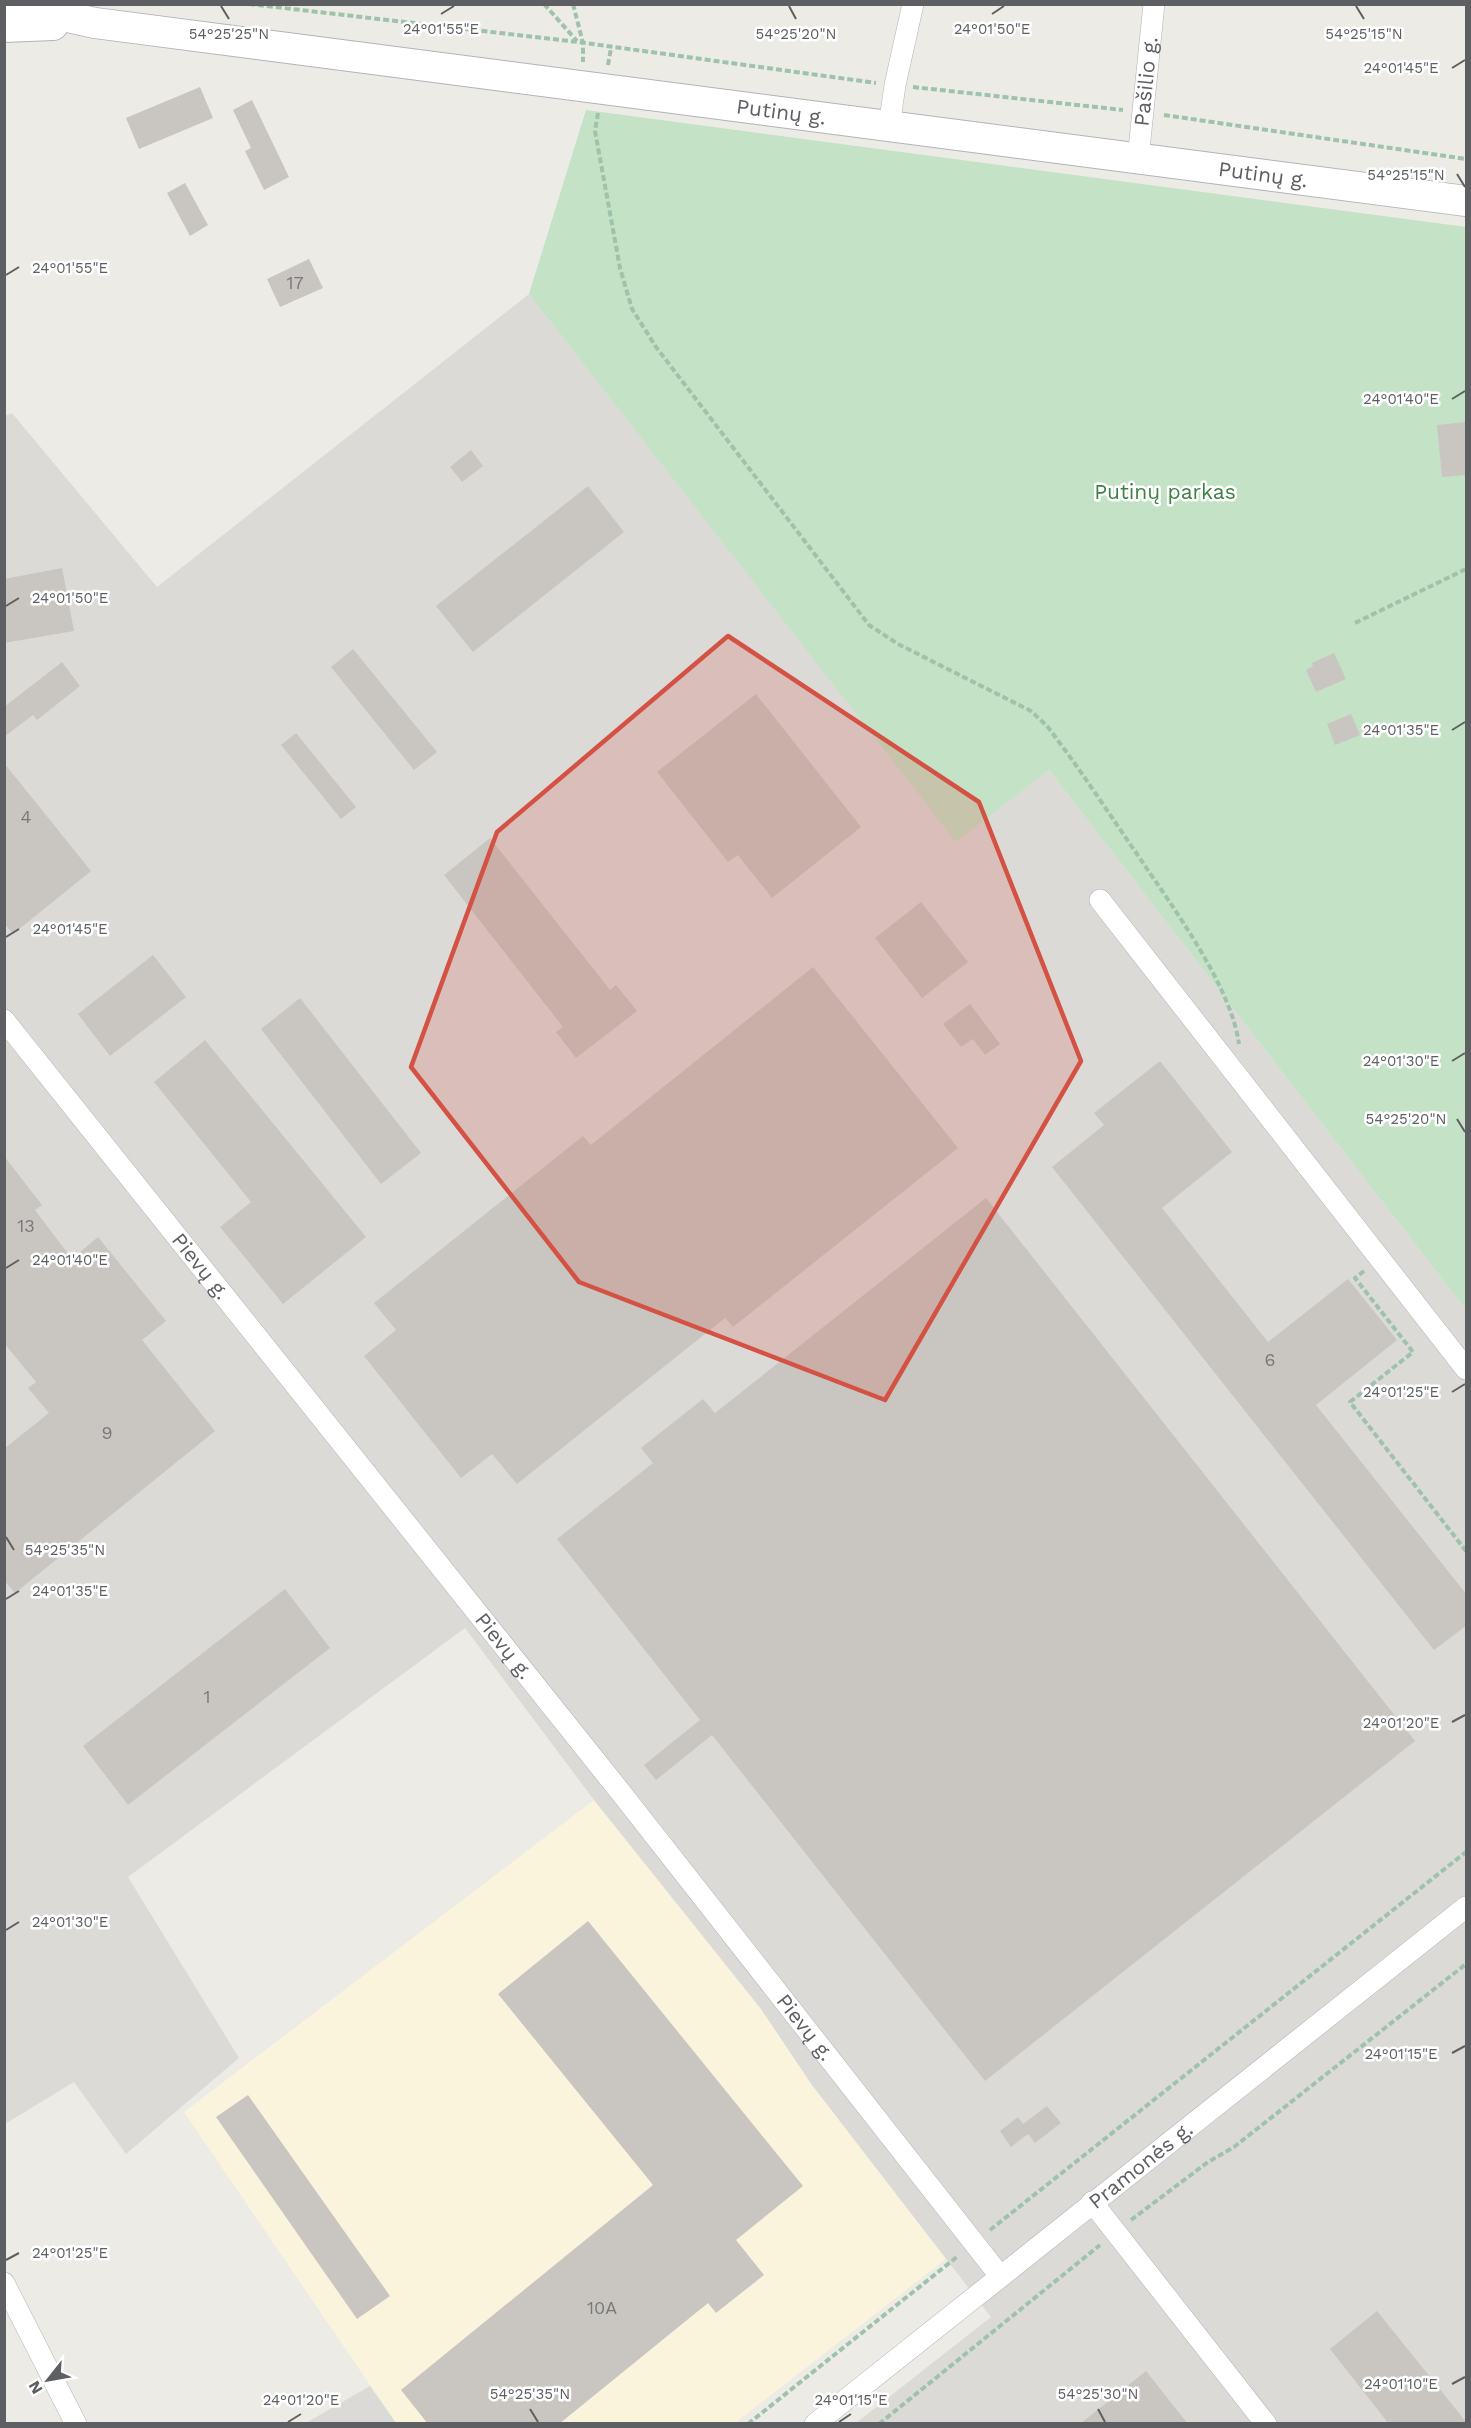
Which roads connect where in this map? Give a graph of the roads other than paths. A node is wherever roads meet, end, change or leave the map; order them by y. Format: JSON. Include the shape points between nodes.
{"nodes":[{"id":1,"x":9,"y":4,"type":"edge"},
{"id":2,"x":913,"y":4,"type":"edge"},
{"id":3,"x":1154,"y":4,"type":"edge"},
{"id":4,"x":95,"y":23,"type":"junction"},
{"id":5,"x":4,"y":27,"type":"edge"},
{"id":6,"x":889,"y":127,"type":"junction"},
{"id":7,"x":1138,"y":159,"type":"junction"},
{"id":8,"x":1467,"y":201,"type":"edge"},
{"id":9,"x":1100,"y":900,"type":"dead end"},
{"id":10,"x":4,"y":1020,"type":"edge"},
{"id":11,"x":1467,"y":1369,"type":"edge"},
{"id":12,"x":1467,"y":1907,"type":"edge"},
{"id":13,"x":1092,"y":2202,"type":"junction"},
{"id":14,"x":1000,"y":2276,"type":"junction"},
{"id":15,"x":4,"y":2283,"type":"edge"},
{"id":16,"x":76,"y":2424,"type":"edge"},
{"id":17,"x":815,"y":2424,"type":"edge"},
{"id":18,"x":1266,"y":2424,"type":"edge"}],
"edges":[{"from":1,"to":4,"type":"main road","name":"Putinų g."},
{"from":2,"to":6,"type":"street"},
{"from":3,"to":7,"type":"street","name":"Pašilio g."},
{"from":4,"to":5,"type":"main road","name":"Putinų g."},
{"from":4,"to":6,"type":"main road","name":"Putinų g."},
{"from":6,"to":7,"type":"main road","name":"Putinų g."},
{"from":7,"to":8,"type":"main road","name":"Putinų g."},
{"from":9,"to":11,"type":"street"},
{"from":10,"to":14,"type":"street","name":"Pievų g.","via":[[622,1794]]},
{"from":12,"to":13,"type":"street","name":"Pramonės g."},
{"from":13,"to":14,"type":"street","name":"Pramonės g."},
{"from":13,"to":18,"type":"street"},
{"from":14,"to":17,"type":"street","name":"Pramonės g."},
{"from":15,"to":16,"type":"street"}]}
